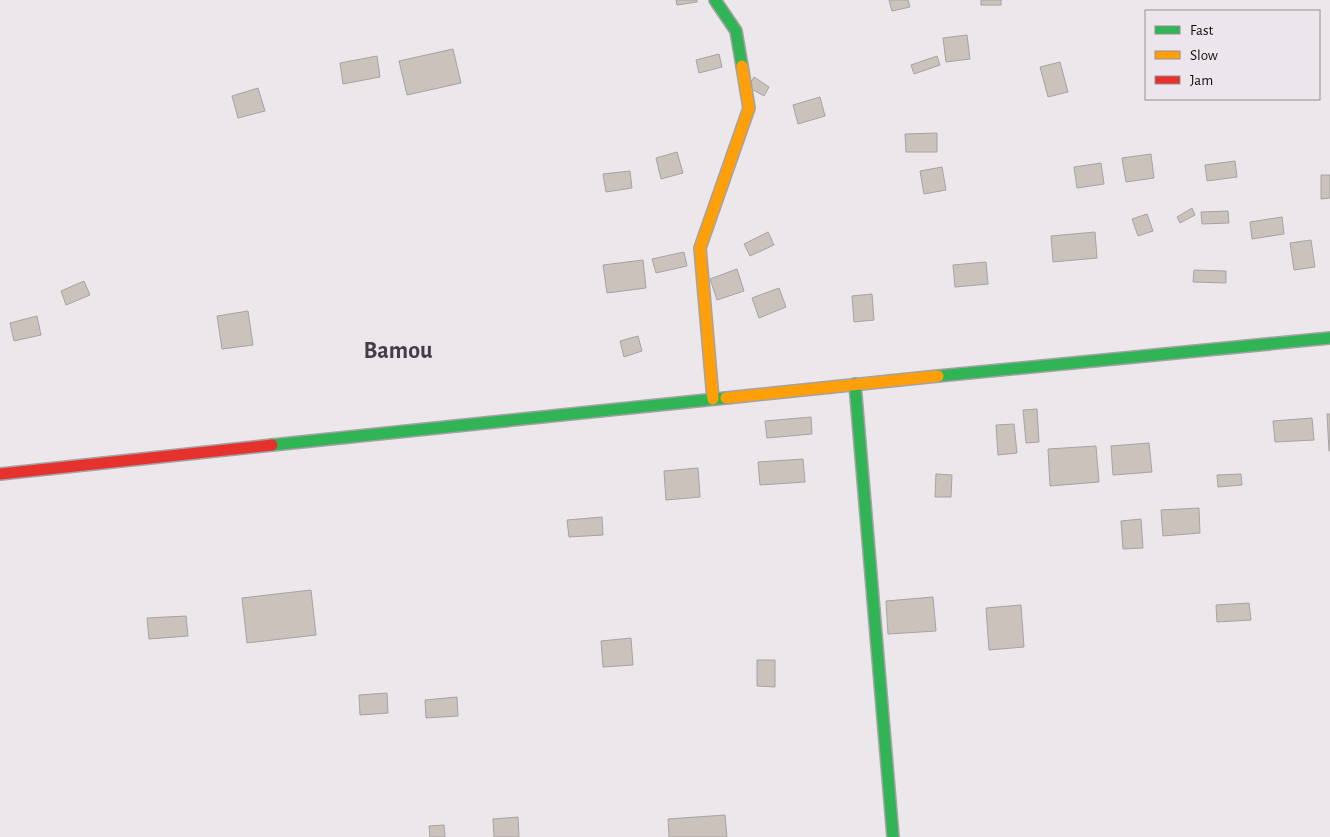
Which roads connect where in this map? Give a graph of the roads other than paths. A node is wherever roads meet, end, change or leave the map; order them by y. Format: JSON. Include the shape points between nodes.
{"nodes":[{"id":1,"x":715,"y":0,"type":"edge"},
{"id":2,"x":1330,"y":338,"type":"edge"},
{"id":3,"x":855,"y":384,"type":"junction"},
{"id":4,"x":713,"y":399,"type":"junction"},
{"id":5,"x":0,"y":474,"type":"edge"},
{"id":6,"x":893,"y":837,"type":"edge"}],
"edges":[{"from":1,"to":4,"type":"main road","via":[[736,31],[749,108],[700,248]]},
{"from":2,"to":3,"type":"main road"},
{"from":3,"to":4,"type":"main road"},
{"from":3,"to":6,"type":"main road"},
{"from":4,"to":5,"type":"main road"}]}
